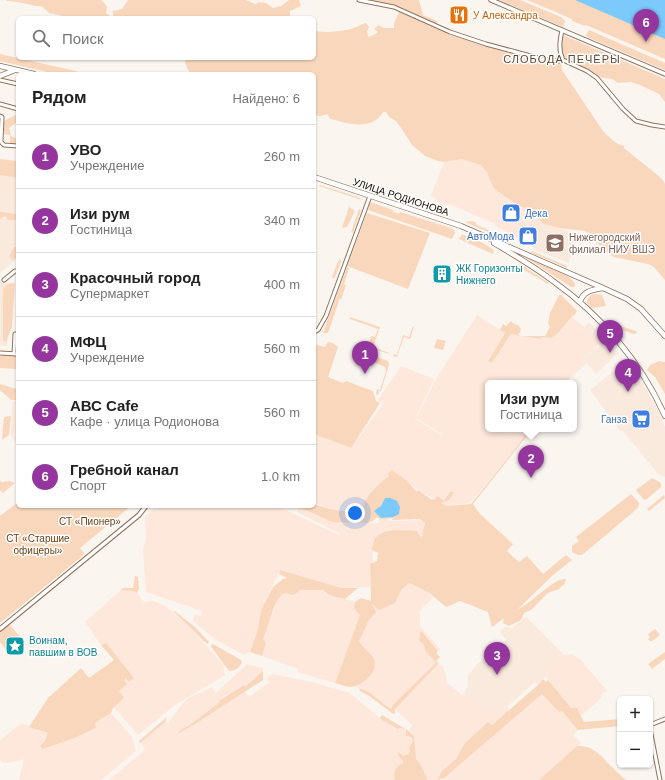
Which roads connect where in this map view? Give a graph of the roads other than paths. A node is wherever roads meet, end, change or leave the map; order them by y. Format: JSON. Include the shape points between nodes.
{"nodes":[{"id":1,"x":359,"y":0,"type":"edge"},
{"id":2,"x":491,"y":0,"type":"edge"},
{"id":3,"x":562,"y":30,"type":"junction"},
{"id":4,"x":563,"y":60,"type":"junction"},
{"id":5,"x":0,"y":66,"type":"edge"},
{"id":6,"x":16,"y":70,"type":"junction"},
{"id":7,"x":25,"y":72,"type":"edge"},
{"id":8,"x":665,"y":74,"type":"edge"},
{"id":9,"x":0,"y":76,"type":"edge"},
{"id":10,"x":0,"y":80,"type":"edge"},
{"id":11,"x":16,"y":84,"type":"edge"},
{"id":12,"x":0,"y":104,"type":"edge"},
{"id":13,"x":16,"y":108,"type":"edge"},
{"id":14,"x":0,"y":116,"type":"edge"},
{"id":15,"x":665,"y":127,"type":"edge"},
{"id":16,"x":1,"y":141,"type":"edge"},
{"id":17,"x":16,"y":146,"type":"edge"},
{"id":18,"x":316,"y":178,"type":"edge"},
{"id":19,"x":370,"y":196,"type":"junction"},
{"id":20,"x":481,"y":235,"type":"junction"},
{"id":21,"x":16,"y":271,"type":"edge"},
{"id":22,"x":4,"y":280,"type":"dead end"},
{"id":23,"x":602,"y":288,"type":"junction"},
{"id":24,"x":580,"y":302,"type":"junction"},
{"id":25,"x":316,"y":331,"type":"edge"},
{"id":26,"x":16,"y":334,"type":"edge"},
{"id":27,"x":665,"y":336,"type":"edge"},
{"id":28,"x":0,"y":353,"type":"edge"},
{"id":29,"x":14,"y":354,"type":"joint"},
{"id":30,"x":665,"y":416,"type":"edge"},
{"id":31,"x":144,"y":508,"type":"edge"},
{"id":32,"x":0,"y":628,"type":"edge"},
{"id":33,"x":665,"y":719,"type":"edge"},
{"id":34,"x":653,"y":724,"type":"edge"},
{"id":35,"x":651,"y":732,"type":"edge"},
{"id":36,"x":660,"y":780,"type":"edge"}],
"edges":[{"from":1,"to":4,"type":"street","via":[[394,6],[450,32],[486,44],[542,59]]},
{"from":2,"to":3,"type":"street"},
{"from":3,"to":4,"type":"street","via":[[559,49]]},
{"from":3,"to":8,"type":"street"},
{"from":4,"to":15,"type":"street","via":[[597,78],[636,121]]},
{"from":5,"to":6,"type":"main road"},
{"from":6,"to":7,"type":"main road"},
{"from":6,"to":9,"type":"main road"},
{"from":10,"to":11,"type":"street"},
{"from":12,"to":13,"type":"street"},
{"from":14,"to":16,"type":"street"},
{"from":16,"to":17,"type":"street","via":[[4,145]]},
{"from":18,"to":19,"type":"main road","name":"УЛИЦА РОДИОНОВА"},
{"from":19,"to":20,"type":"main road","name":"УЛИЦА РОДИОНОВА"},
{"from":19,"to":25,"type":"street","via":[[326,316]]},
{"from":20,"to":23,"type":"main road","name":"УЛИЦА РОДИОНОВА"},
{"from":20,"to":24,"type":"main road","name":"УЛИЦА РОДИОНОВА","via":[[553,280]]},
{"from":21,"to":22,"type":"street"},
{"from":23,"to":24,"type":"main road","via":[[586,292]]},
{"from":23,"to":27,"type":"main road","name":"УЛИЦА РОДИОНОВА","via":[[627,299],[641,309]]},
{"from":24,"to":30,"type":"main road","name":"УЛИЦА РОДИОНОВА","via":[[629,355],[649,384]]},
{"from":26,"to":29,"type":"street"},
{"from":28,"to":29,"type":"street"},
{"from":31,"to":32,"type":"street"},
{"from":33,"to":34,"type":"street"},
{"from":35,"to":36,"type":"street"}]}
